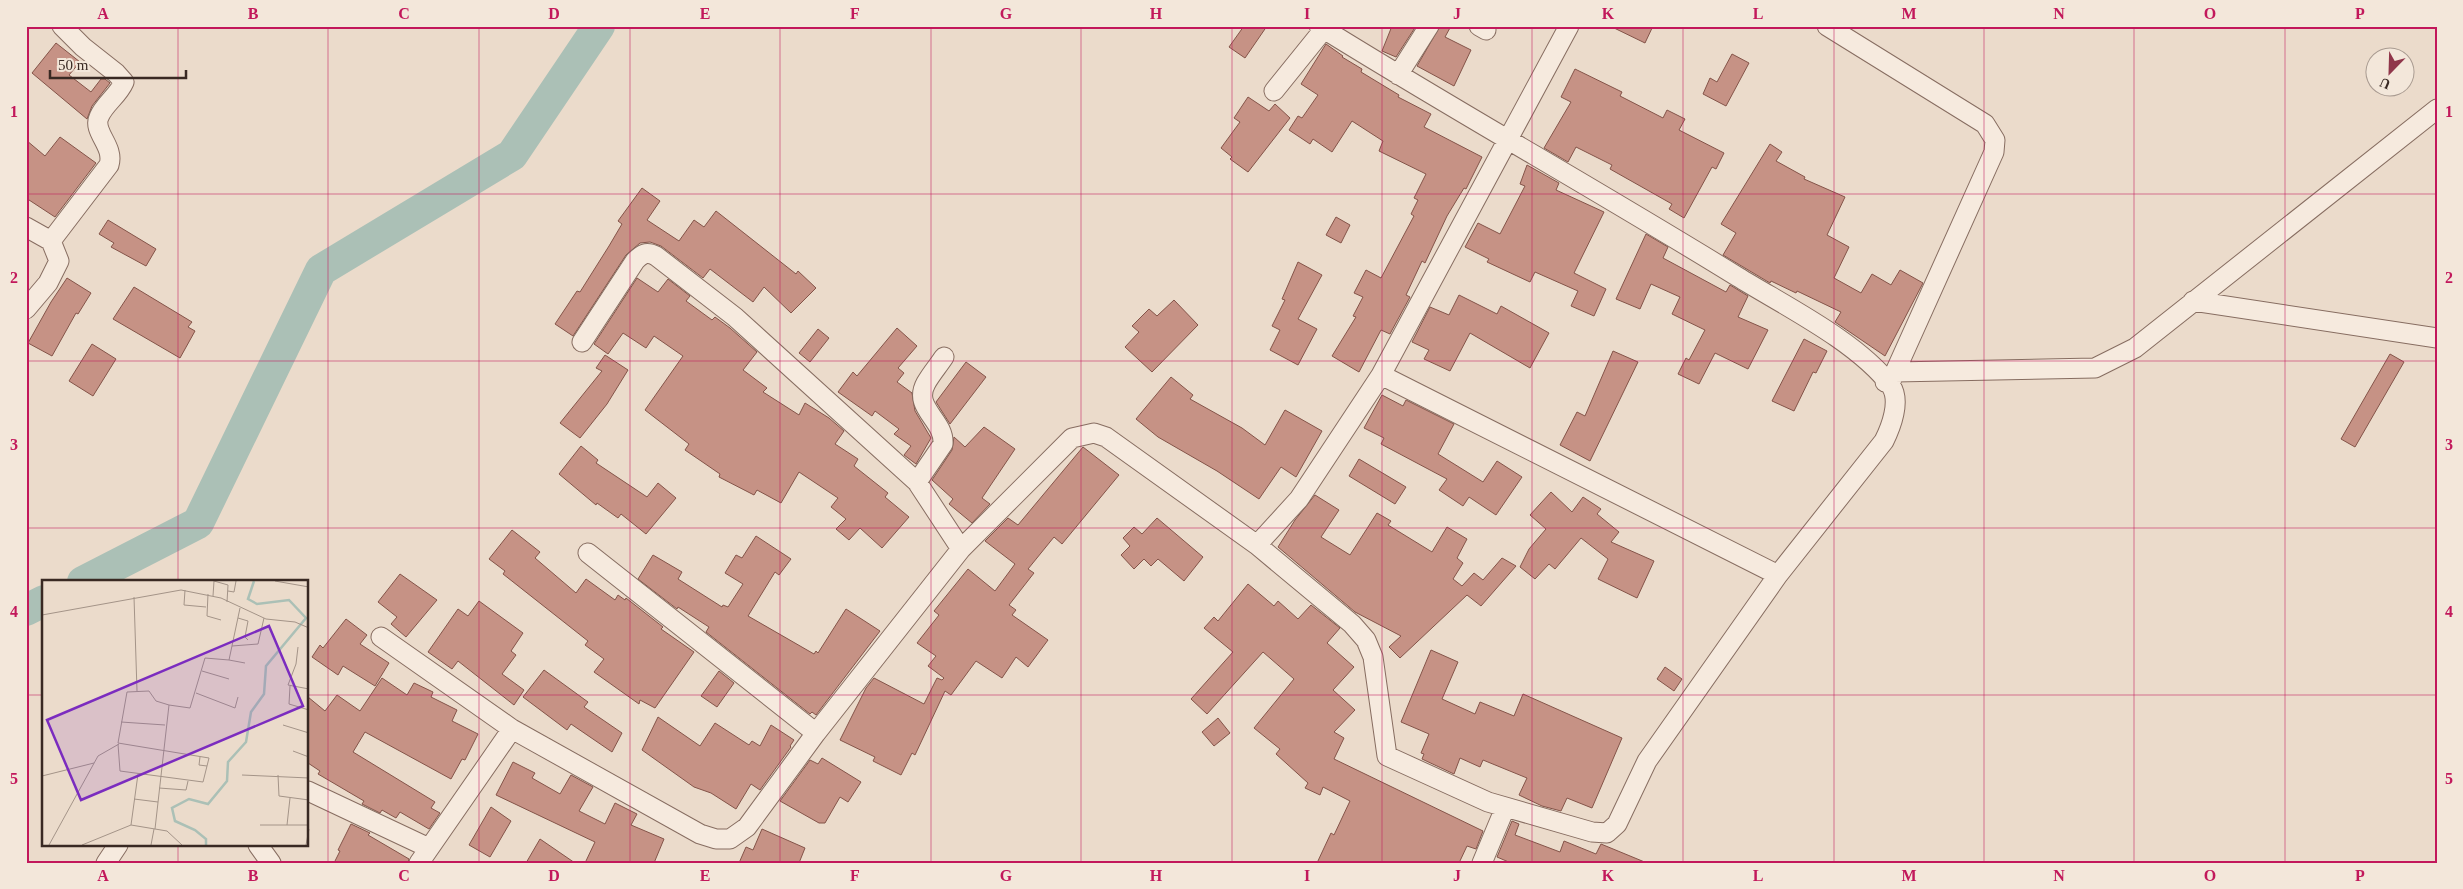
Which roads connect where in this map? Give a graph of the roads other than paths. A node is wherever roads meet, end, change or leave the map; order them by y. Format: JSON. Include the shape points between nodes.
{"nodes":[{"id":1,"x":62,"y":26,"type":"edge"},
{"id":2,"x":1429,"y":26,"type":"edge"},
{"id":3,"x":1569,"y":26,"type":"edge"},
{"id":4,"x":1826,"y":26,"type":"edge"},
{"id":5,"x":1321,"y":28,"type":"edge"},
{"id":6,"x":1398,"y":75,"type":"junction"},
{"id":7,"x":1274,"y":91,"type":"dead end"},
{"id":8,"x":2437,"y":109,"type":"edge"},
{"id":9,"x":1508,"y":140,"type":"junction"},
{"id":10,"x":26,"y":227,"type":"edge"},
{"id":11,"x":50,"y":241,"type":"junction"},
{"id":12,"x":2193,"y":301,"type":"junction"},
{"id":13,"x":26,"y":309,"type":"edge"},
{"id":14,"x":2437,"y":338,"type":"edge"},
{"id":15,"x":582,"y":342,"type":"dead end"},
{"id":16,"x":944,"y":357,"type":"dead end"},
{"id":17,"x":1381,"y":375,"type":"junction"},
{"id":18,"x":1890,"y":380,"type":"junction"},
{"id":19,"x":917,"y":482,"type":"junction"},
{"id":20,"x":1257,"y":545,"type":"junction"},
{"id":21,"x":961,"y":548,"type":"junction"},
{"id":22,"x":588,"y":554,"type":"dead end"},
{"id":23,"x":1778,"y":575,"type":"junction"},
{"id":24,"x":381,"y":637,"type":"dead end"},
{"id":25,"x":512,"y":729,"type":"junction"},
{"id":26,"x":816,"y":733,"type":"junction"},
{"id":27,"x":309,"y":792,"type":"edge"},
{"id":28,"x":1505,"y":808,"type":"junction"},
{"id":29,"x":117,"y":846,"type":"edge"},
{"id":30,"x":259,"y":846,"type":"edge"},
{"id":31,"x":424,"y":855,"type":"edge"},
{"id":32,"x":106,"y":863,"type":"edge"},
{"id":33,"x":271,"y":863,"type":"edge"},
{"id":34,"x":1482,"y":863,"type":"edge"}],
"edges":[{"from":1,"to":11,"type":"street","via":[[124,82],[99,117],[99,128],[110,151],[109,165]]},
{"from":2,"to":6,"type":"street"},
{"from":3,"to":9,"type":"street"},
{"from":4,"to":18,"type":"street","via":[[1984,124],[1995,140],[1994,152]]},
{"from":5,"to":6,"type":"street"},
{"from":5,"to":7,"type":"street"},
{"from":6,"to":9,"type":"street"},
{"from":8,"to":12,"type":"street"},
{"from":9,"to":17,"type":"street"},
{"from":9,"to":18,"type":"street","via":[[1669,234],[1855,350]]},
{"from":10,"to":11,"type":"street"},
{"from":11,"to":13,"type":"street","via":[[59,261],[48,283]]},
{"from":12,"to":14,"type":"street"},
{"from":12,"to":18,"type":"street","via":[[2135,348],[2095,368]]},
{"from":15,"to":19,"type":"street","via":[[635,261],[649,252],[735,316]]},
{"from":16,"to":19,"type":"street","via":[[922,393],[923,405],[939,426],[944,444]]},
{"from":17,"to":20,"type":"street","via":[[1299,499]]},
{"from":17,"to":23,"type":"street"},
{"from":18,"to":23,"type":"street","via":[[1894,411],[1892,425],[1884,441]]},
{"from":19,"to":21,"type":"street"},
{"from":20,"to":21,"type":"street","via":[[1120,446],[1094,433],[1072,438],[1060,447]]},
{"from":20,"to":28,"type":"street","via":[[1352,624],[1366,640],[1373,657],[1388,756]]},
{"from":21,"to":26,"type":"street"},
{"from":22,"to":26,"type":"street"},
{"from":23,"to":28,"type":"street","via":[[1646,761],[1614,828],[1606,833],[1592,832]]},
{"from":24,"to":25,"type":"street"},
{"from":25,"to":26,"type":"street","via":[[700,834],[730,840],[747,827]]},
{"from":25,"to":31,"type":"street"},
{"from":27,"to":31,"type":"street"},
{"from":28,"to":34,"type":"street"},
{"from":29,"to":32,"type":"street"},
{"from":30,"to":33,"type":"street"}]}
